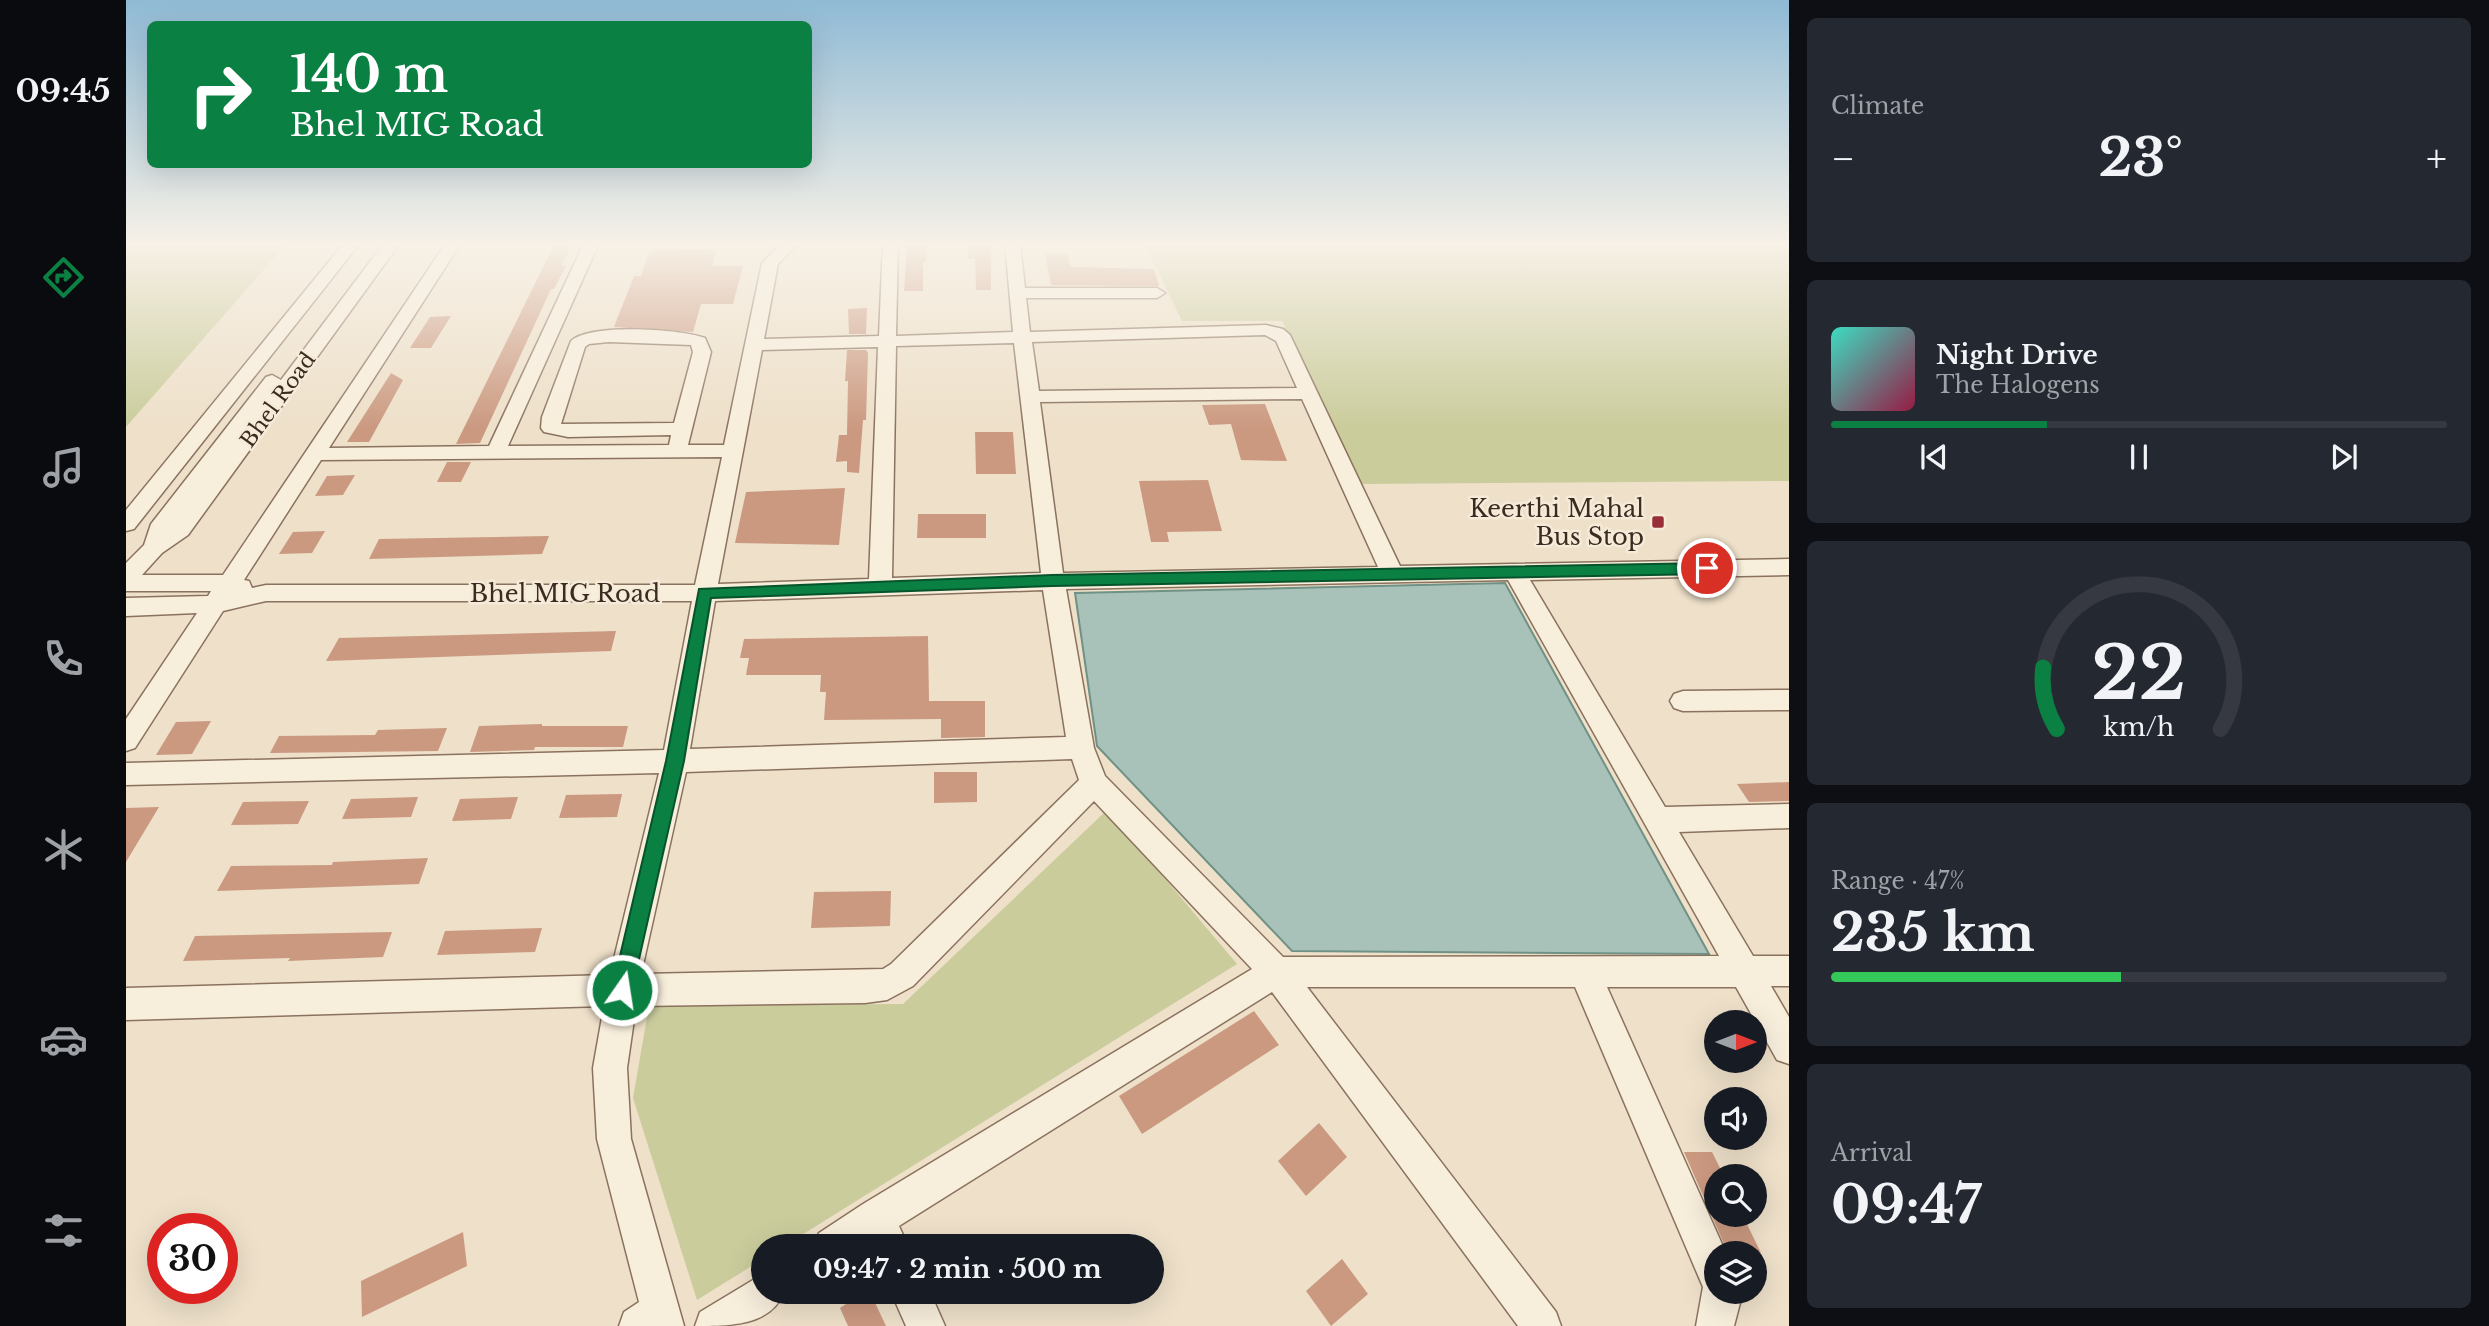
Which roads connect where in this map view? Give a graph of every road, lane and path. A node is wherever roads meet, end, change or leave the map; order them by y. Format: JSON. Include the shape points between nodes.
{"nodes":[{"id":1,"x":302,"y":305,"type":"edge"},
{"id":2,"x":330,"y":305,"type":"edge"},
{"id":3,"x":346,"y":305,"type":"edge"},
{"id":4,"x":412,"y":305,"type":"edge"},
{"id":5,"x":563,"y":305,"type":"edge"},
{"id":6,"x":761,"y":305,"type":"edge"},
{"id":7,"x":887,"y":305,"type":"edge"},
{"id":8,"x":1018,"y":305,"type":"edge"},
{"id":9,"x":1022,"y":337,"type":"junction"},
{"id":10,"x":886,"y":342,"type":"junction"},
{"id":11,"x":753,"y":345,"type":"junction"},
{"id":12,"x":1308,"y":393,"type":"junction"},
{"id":13,"x":1031,"y":397,"type":"junction"},
{"id":14,"x":683,"y":429,"type":"junction"},
{"id":15,"x":677,"y":451,"type":"junction"},
{"id":16,"x":735,"y":451,"type":"junction"},
{"id":17,"x":496,"y":452,"type":"junction"},
{"id":18,"x":314,"y":454,"type":"junction"},
{"id":19,"x":126,"y":524,"type":"edge"},
{"id":20,"x":154,"y":548,"type":"junction"},
{"id":21,"x":1789,"y":566,"type":"edge"},
{"id":22,"x":1514,"y":573,"type":"junction"},
{"id":23,"x":1393,"y":576,"type":"junction"},
{"id":24,"x":126,"y":577,"type":"edge"},
{"id":25,"x":1052,"y":581,"type":"junction"},
{"id":26,"x":126,"y":583,"type":"edge"},
{"id":27,"x":880,"y":586,"type":"junction"},
{"id":28,"x":222,"y":593,"type":"junction"},
{"id":29,"x":705,"y":593,"type":"junction"},
{"id":30,"x":126,"y":607,"type":"edge"},
{"id":31,"x":1789,"y":700,"type":"edge"},
{"id":32,"x":1682,"y":701,"type":"dead end"},
{"id":33,"x":126,"y":740,"type":"edge"},
{"id":34,"x":1081,"y":748,"type":"junction"},
{"id":35,"x":675,"y":761,"type":"junction"},
{"id":36,"x":126,"y":775,"type":"edge"},
{"id":37,"x":1094,"y":783,"type":"junction"},
{"id":38,"x":1789,"y":816,"type":"edge"},
{"id":39,"x":1657,"y":820,"type":"junction"},
{"id":40,"x":1789,"y":971,"type":"edge"},
{"id":41,"x":1276,"y":972,"type":"junction"},
{"id":42,"x":1584,"y":972,"type":"junction"},
{"id":43,"x":1745,"y":972,"type":"junction"},
{"id":44,"x":622,"y":990,"type":"junction"},
{"id":45,"x":126,"y":1004,"type":"edge"},
{"id":46,"x":1789,"y":1048,"type":"edge"},
{"id":47,"x":883,"y":1231,"type":"edge"},
{"id":48,"x":1704,"y":1245,"type":"edge"},
{"id":49,"x":751,"y":1301,"type":"edge"},
{"id":50,"x":916,"y":1304,"type":"edge"},
{"id":51,"x":1721,"y":1304,"type":"edge"},
{"id":52,"x":655,"y":1321,"type":"edge"},
{"id":53,"x":714,"y":1326,"type":"edge"},
{"id":54,"x":926,"y":1326,"type":"edge"},
{"id":55,"x":1542,"y":1326,"type":"edge"},
{"id":56,"x":1715,"y":1326,"type":"edge"}],
"edges":[{"from":1,"to":19,"type":"street"},
{"from":2,"to":20,"type":"street","name":"Bhel Road","via":[[159,529]]},
{"from":3,"to":20,"type":"street","name":"Bhel Road","via":[[180,530]]},
{"from":4,"to":18,"type":"street"},
{"from":5,"to":17,"type":"street"},
{"from":6,"to":11,"type":"street"},
{"from":7,"to":10,"type":"street"},
{"from":8,"to":9,"type":"street"},
{"from":9,"to":10,"type":"street"},
{"from":9,"to":12,"type":"street","via":[[1266,330],[1284,339]]},
{"from":9,"to":13,"type":"street"},
{"from":10,"to":11,"type":"street"},
{"from":10,"to":27,"type":"street"},
{"from":11,"to":16,"type":"street"},
{"from":12,"to":13,"type":"street"},
{"from":12,"to":23,"type":"street"},
{"from":13,"to":25,"type":"street"},
{"from":14,"to":14,"type":"street","via":[[702,352],[699,342],[684,337],[598,338],[578,345],[551,428]]},
{"from":14,"to":15,"type":"street"},
{"from":15,"to":16,"type":"street"},
{"from":15,"to":17,"type":"street"},
{"from":16,"to":29,"type":"street"},
{"from":17,"to":18,"type":"street"},
{"from":18,"to":28,"type":"street"},
{"from":20,"to":24,"type":"street","name":"Bhel Road"},
{"from":21,"to":22,"type":"street","name":"Bhel MIG Road"},
{"from":22,"to":23,"type":"street","name":"Bhel MIG Road"},
{"from":22,"to":39,"type":"street"},
{"from":23,"to":25,"type":"street","name":"Bhel MIG Road"},
{"from":25,"to":27,"type":"street","name":"Bhel MIG Road"},
{"from":25,"to":34,"type":"street"},
{"from":26,"to":28,"type":"street","name":"Bhel MIG Road"},
{"from":27,"to":29,"type":"street","name":"Bhel MIG Road"},
{"from":28,"to":29,"type":"street","name":"Bhel MIG Road"},
{"from":28,"to":30,"type":"street","name":"Bhel MIG Road"},
{"from":28,"to":33,"type":"street"},
{"from":29,"to":35,"type":"street"},
{"from":31,"to":32,"type":"street"},
{"from":34,"to":35,"type":"street"},
{"from":34,"to":37,"type":"street"},
{"from":35,"to":36,"type":"street"},
{"from":35,"to":44,"type":"street"},
{"from":37,"to":41,"type":"street"},
{"from":37,"to":44,"type":"street","via":[[902,975],[887,984]]},
{"from":38,"to":39,"type":"street"},
{"from":39,"to":43,"type":"street"},
{"from":40,"to":43,"type":"street"},
{"from":41,"to":42,"type":"street"},
{"from":41,"to":47,"type":"street"},
{"from":41,"to":55,"type":"street"},
{"from":42,"to":43,"type":"street"},
{"from":42,"to":48,"type":"street"},
{"from":43,"to":46,"type":"street"},
{"from":44,"to":45,"type":"street"},
{"from":44,"to":52,"type":"street","via":[[610,1068],[614,1139]]},
{"from":49,"to":53,"type":"street"},
{"from":50,"to":54,"type":"street"},
{"from":51,"to":56,"type":"street"}]}
